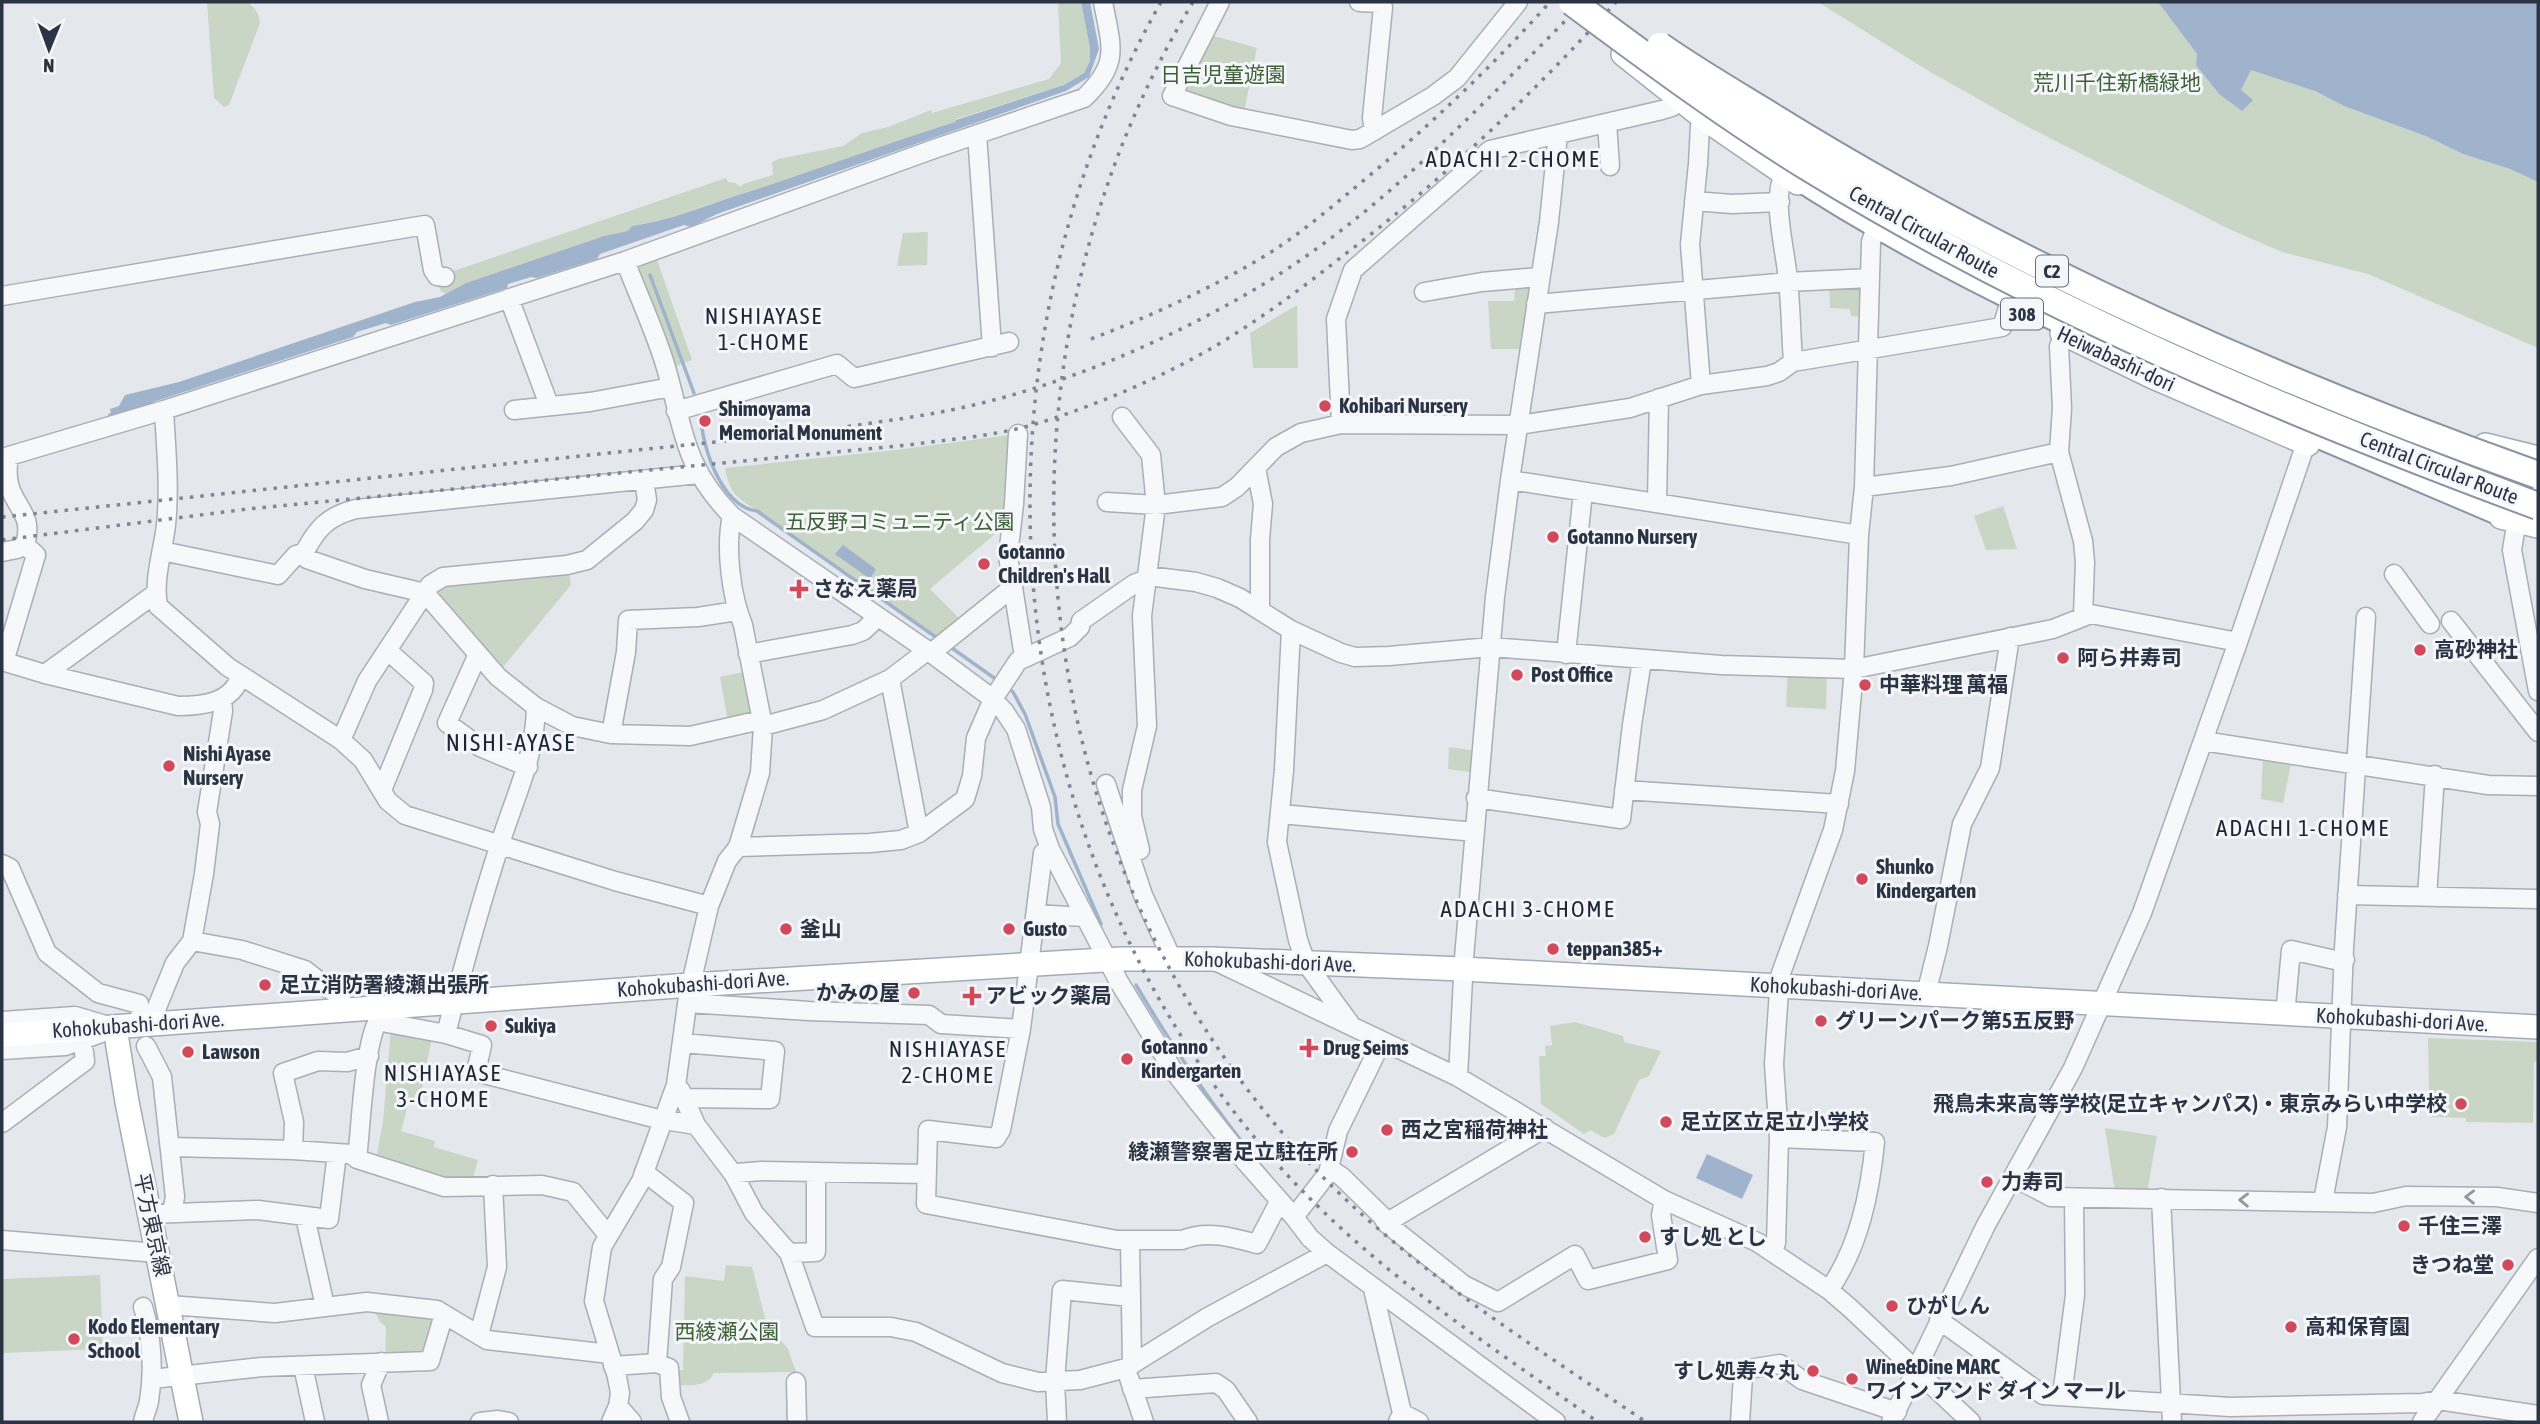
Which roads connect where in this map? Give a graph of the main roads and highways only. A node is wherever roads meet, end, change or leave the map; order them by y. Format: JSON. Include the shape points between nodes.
{"nodes":[{"id":1,"x":1559,"y":2,"type":"edge"},
{"id":2,"x":1572,"y":2,"type":"edge"},
{"id":3,"x":1586,"y":2,"type":"edge"},
{"id":4,"x":1598,"y":2,"type":"edge"},
{"id":5,"x":1629,"y":45,"type":"junction"},
{"id":6,"x":1670,"y":53,"type":"junction"},
{"id":7,"x":1906,"y":211,"type":"junction"},
{"id":8,"x":2299,"y":401,"type":"junction"},
{"id":9,"x":2376,"y":408,"type":"junction"},
{"id":10,"x":2538,"y":458,"type":"edge"},
{"id":11,"x":2538,"y":475,"type":"edge"},
{"id":12,"x":2538,"y":493,"type":"edge"},
{"id":13,"x":2531,"y":517,"type":"edge"},
{"id":14,"x":2538,"y":1027,"type":"edge"},
{"id":15,"x":115,"y":1028,"type":"junction"},
{"id":16,"x":2,"y":1035,"type":"edge"},
{"id":17,"x":191,"y":1422,"type":"edge"}],
"edges":[{"from":1,"to":13,"type":"main road","name":"Heiwabashi-dori","number":"308","via":[[1680,99],[1784,174],[1874,233],[2008,308],[2153,377],[2455,503],[2487,514]]},
{"from":2,"to":5,"type":"highway","name":"Central Circular Route","number":"C2","bridge":true},
{"from":3,"to":7,"type":"main road","name":"Heiwabashi-dori","number":"308","via":[[1745,113]]},
{"from":4,"to":6,"type":"highway","name":"Central Circular Route","number":"C2"},
{"from":5,"to":13,"type":"highway","name":"Central Circular Route","number":"C2","bridge":true,"via":[[1747,128],[1946,247],[2129,339]]},
{"from":5,"to":13,"type":"highway","bridge":true,"via":[[1688,99],[1744,139],[1855,212],[1940,260],[2144,359],[2372,458]]},
{"from":6,"to":8,"type":"highway","bridge":true,"via":[[1766,128],[1895,206],[2022,273]]},
{"from":6,"to":11,"type":"highway","name":"Central Circular Route","number":"C2","bridge":true,"via":[[1891,187],[2108,299],[2376,415]]},
{"from":7,"to":9,"type":"main road","via":[[2009,259],[2052,265],[2186,328]]},
{"from":7,"to":12,"type":"main road","name":"Heiwabashi-dori","number":"308","via":[[2026,279],[2171,350],[2394,444]]},
{"from":8,"to":9,"type":"highway"},
{"from":8,"to":12,"type":"highway"},
{"from":9,"to":10,"type":"main road","via":[[2487,446]]},
{"from":14,"to":15,"type":"main road","name":"Kohokubashi-dori Ave.","via":[[1463,969],[1172,959],[1031,964],[689,994],[455,1002],[379,1013],[342,1010]]},
{"from":15,"to":16,"type":"main road","name":"Kohokubashi-dori Ave."},
{"from":15,"to":17,"type":"main road","name":"平方東京線","via":[[127,1102],[161,1213],[158,1253]]}]}
